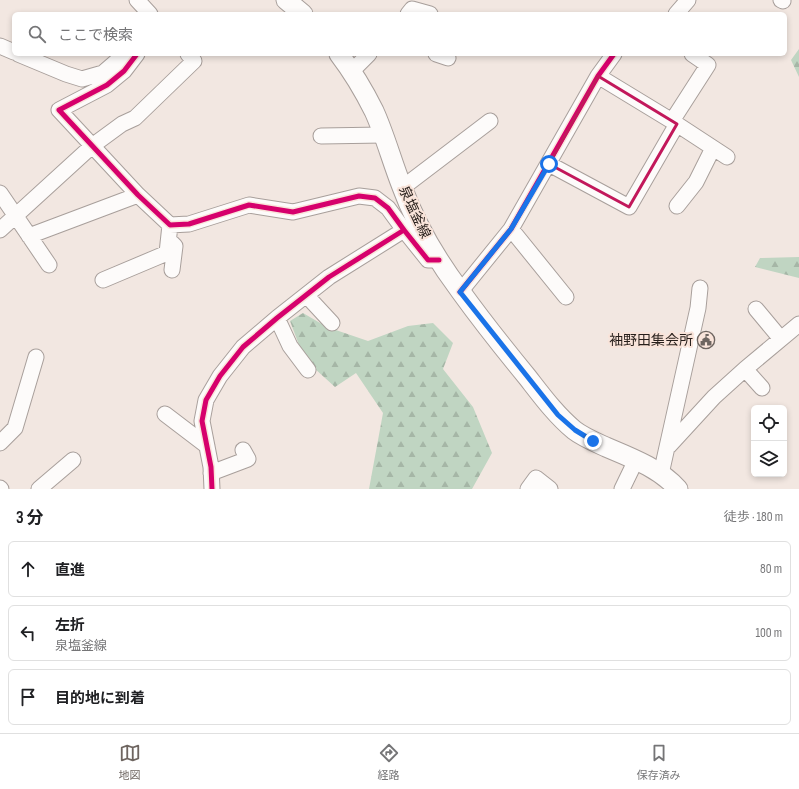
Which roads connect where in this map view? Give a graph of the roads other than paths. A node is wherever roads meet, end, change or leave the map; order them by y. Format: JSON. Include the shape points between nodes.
{"nodes":[{"id":1,"x":137,"y":0,"type":"edge"},
{"id":2,"x":688,"y":0,"type":"edge"},
{"id":3,"x":148,"y":12,"type":"edge"},
{"id":4,"x":410,"y":12,"type":"edge"},
{"id":5,"x":421,"y":12,"type":"edge"},
{"id":6,"x":678,"y":12,"type":"edge"},
{"id":7,"x":0,"y":46,"type":"edge"},
{"id":8,"x":12,"y":51,"type":"edge"},
{"id":9,"x":23,"y":56,"type":"edge"},
{"id":10,"x":123,"y":56,"type":"edge"},
{"id":11,"x":135,"y":56,"type":"edge"},
{"id":12,"x":190,"y":56,"type":"edge"},
{"id":13,"x":340,"y":56,"type":"edge"},
{"id":14,"x":367,"y":56,"type":"edge"},
{"id":15,"x":613,"y":56,"type":"edge"},
{"id":16,"x":695,"y":56,"type":"edge"},
{"id":17,"x":351,"y":72,"type":"junction"},
{"id":18,"x":598,"y":76,"type":"junction"},
{"id":19,"x":490,"y":121,"type":"dead end"},
{"id":20,"x":674,"y":123,"type":"junction"},
{"id":21,"x":383,"y":135,"type":"junction"},
{"id":22,"x":322,"y":136,"type":"dead end"},
{"id":23,"x":92,"y":146,"type":"junction"},
{"id":24,"x":713,"y":148,"type":"junction"},
{"id":25,"x":727,"y":157,"type":"dead end"},
{"id":26,"x":549,"y":164,"type":"junction"},
{"id":27,"x":402,"y":188,"type":"junction"},
{"id":28,"x":0,"y":193,"type":"edge"},
{"id":29,"x":138,"y":195,"type":"junction"},
{"id":30,"x":678,"y":206,"type":"dead end"},
{"id":31,"x":16,"y":215,"type":"junction"},
{"id":32,"x":170,"y":225,"type":"junction"},
{"id":33,"x":511,"y":229,"type":"junction"},
{"id":34,"x":0,"y":230,"type":"edge"},
{"id":35,"x":404,"y":230,"type":"junction"},
{"id":36,"x":29,"y":236,"type":"junction"},
{"id":37,"x":168,"y":240,"type":"junction"},
{"id":38,"x":439,"y":260,"type":"junction"},
{"id":39,"x":49,"y":265,"type":"dead end"},
{"id":40,"x":172,"y":270,"type":"dead end"},
{"id":41,"x":103,"y":280,"type":"dead end"},
{"id":42,"x":700,"y":288,"type":"dead end"},
{"id":43,"x":460,"y":292,"type":"junction"},
{"id":44,"x":306,"y":295,"type":"junction"},
{"id":45,"x":566,"y":297,"type":"dead end"},
{"id":46,"x":756,"y":309,"type":"dead end"},
{"id":47,"x":277,"y":318,"type":"junction"},
{"id":48,"x":332,"y":323,"type":"dead end"},
{"id":49,"x":799,"y":324,"type":"edge"},
{"id":50,"x":781,"y":339,"type":"junction"},
{"id":51,"x":36,"y":357,"type":"dead end"},
{"id":52,"x":745,"y":369,"type":"junction"},
{"id":53,"x":308,"y":370,"type":"dead end"},
{"id":54,"x":762,"y":388,"type":"dead end"},
{"id":55,"x":165,"y":414,"type":"dead end"},
{"id":56,"x":0,"y":443,"type":"edge"},
{"id":57,"x":207,"y":446,"type":"junction"},
{"id":58,"x":668,"y":447,"type":"junction"},
{"id":59,"x":243,"y":450,"type":"dead end"},
{"id":60,"x":73,"y":460,"type":"dead end"},
{"id":61,"x":636,"y":460,"type":"junction"},
{"id":62,"x":211,"y":474,"type":"junction"},
{"id":63,"x":661,"y":474,"type":"junction"},
{"id":64,"x":39,"y":489,"type":"edge"},
{"id":65,"x":212,"y":489,"type":"edge"},
{"id":66,"x":528,"y":489,"type":"edge"},
{"id":67,"x":550,"y":489,"type":"edge"},
{"id":68,"x":622,"y":489,"type":"edge"},
{"id":69,"x":678,"y":489,"type":"edge"}],
"edges":[{"from":1,"to":3,"type":"street"},
{"from":2,"to":6,"type":"street"},
{"from":4,"to":5,"type":"street"},
{"from":7,"to":8,"type":"street"},
{"from":9,"to":10,"type":"street","via":[[82,79],[103,73]]},
{"from":11,"to":23,"type":"street","via":[[124,71],[107,85],[59,110]]},
{"from":12,"to":23,"type":"street","via":[[194,61],[136,118],[122,124]]},
{"from":13,"to":17,"type":"main road","name":"泉塩釜線"},
{"from":14,"to":17,"type":"street"},
{"from":15,"to":18,"type":"street"},
{"from":16,"to":20,"type":"street","via":[[708,65]]},
{"from":17,"to":21,"type":"main road","name":"泉塩釜線","via":[[374,111]]},
{"from":18,"to":20,"type":"street"},
{"from":18,"to":26,"type":"street"},
{"from":19,"to":27,"type":"street"},
{"from":20,"to":24,"type":"street"},
{"from":20,"to":26,"type":"street","via":[[630,207]]},
{"from":21,"to":22,"type":"street"},
{"from":21,"to":27,"type":"main road","name":"泉塩釜線"},
{"from":23,"to":29,"type":"street"},
{"from":23,"to":31,"type":"street"},
{"from":24,"to":25,"type":"street"},
{"from":24,"to":30,"type":"street","via":[[696,182]]},
{"from":26,"to":33,"type":"street"},
{"from":27,"to":38,"type":"main road","name":"泉塩釜線"},
{"from":28,"to":31,"type":"street"},
{"from":29,"to":32,"type":"street"},
{"from":29,"to":36,"type":"street"},
{"from":31,"to":34,"type":"street"},
{"from":31,"to":36,"type":"street"},
{"from":32,"to":35,"type":"street","via":[[189,224],[249,205],[293,212],[359,196],[375,198],[388,208]]},
{"from":32,"to":37,"type":"street"},
{"from":33,"to":43,"type":"street"},
{"from":33,"to":45,"type":"street"},
{"from":35,"to":38,"type":"street","via":[[428,260]]},
{"from":35,"to":44,"type":"street"},
{"from":36,"to":39,"type":"street"},
{"from":37,"to":40,"type":"street","via":[[175,246]]},
{"from":37,"to":41,"type":"street","via":[[167,253]]},
{"from":38,"to":43,"type":"main road","name":"泉塩釜線"},
{"from":42,"to":58,"type":"street"},
{"from":43,"to":61,"type":"main road","name":"泉塩釜線","via":[[558,415],[593,441]]},
{"from":44,"to":47,"type":"street"},
{"from":44,"to":48,"type":"street"},
{"from":46,"to":50,"type":"street"},
{"from":47,"to":53,"type":"street","via":[[290,346]]},
{"from":47,"to":57,"type":"street","via":[[243,346],[220,376],[206,400],[202,420]]},
{"from":49,"to":50,"type":"street"},
{"from":50,"to":52,"type":"street"},
{"from":51,"to":56,"type":"street","via":[[15,428]]},
{"from":52,"to":54,"type":"street"},
{"from":52,"to":58,"type":"street","via":[[714,397]]},
{"from":55,"to":57,"type":"street"},
{"from":57,"to":62,"type":"street"},
{"from":58,"to":63,"type":"street"},
{"from":59,"to":62,"type":"street","via":[[248,459]]},
{"from":60,"to":64,"type":"street"},
{"from":61,"to":63,"type":"main road","name":"泉塩釜線"},
{"from":61,"to":68,"type":"street"},
{"from":62,"to":65,"type":"street"},
{"from":63,"to":69,"type":"main road","name":"泉塩釜線"},
{"from":66,"to":67,"type":"street","via":[[536,478]]}]}
